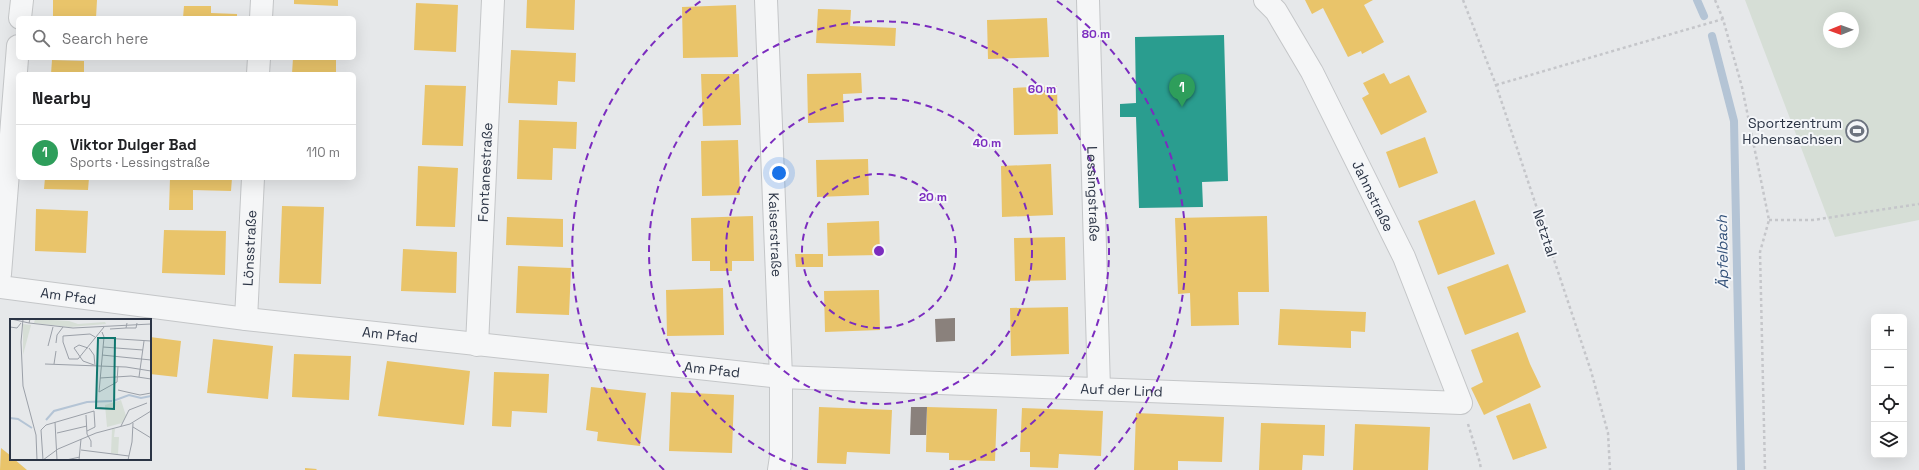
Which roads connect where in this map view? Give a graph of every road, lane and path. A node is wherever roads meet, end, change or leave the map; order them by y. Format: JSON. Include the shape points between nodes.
{"nodes":[{"id":1,"x":22,"y":0,"type":"edge"},
{"id":2,"x":262,"y":0,"type":"edge"},
{"id":3,"x":494,"y":0,"type":"edge"},
{"id":4,"x":766,"y":0,"type":"edge"},
{"id":5,"x":1088,"y":0,"type":"edge"},
{"id":6,"x":1265,"y":0,"type":"edge"},
{"id":7,"x":1463,"y":0,"type":"edge"},
{"id":8,"x":1715,"y":0,"type":"edge"},
{"id":9,"x":20,"y":16,"type":"edge"},
{"id":10,"x":261,"y":16,"type":"edge"},
{"id":11,"x":1723,"y":20,"type":"junction"},
{"id":12,"x":17,"y":60,"type":"edge"},
{"id":13,"x":259,"y":60,"type":"edge"},
{"id":14,"x":258,"y":72,"type":"edge"},
{"id":15,"x":1496,"y":85,"type":"junction"},
{"id":16,"x":253,"y":180,"type":"edge"},
{"id":17,"x":1919,"y":204,"type":"edge"},
{"id":18,"x":1769,"y":220,"type":"junction"},
{"id":19,"x":0,"y":274,"type":"edge"},
{"id":20,"x":0,"y":287,"type":"edge"},
{"id":21,"x":246,"y":319,"type":"junction"},
{"id":22,"x":477,"y":345,"type":"junction"},
{"id":23,"x":781,"y":377,"type":"junction"},
{"id":24,"x":1099,"y":388,"type":"junction"},
{"id":25,"x":1461,"y":403,"type":"junction"},
{"id":26,"x":779,"y":470,"type":"edge"},
{"id":27,"x":1481,"y":470,"type":"edge"},
{"id":28,"x":1610,"y":470,"type":"edge"},
{"id":29,"x":1765,"y":470,"type":"edge"}],
"edges":[{"from":1,"to":9,"type":"street"},
{"from":2,"to":10,"type":"street"},
{"from":3,"to":22,"type":"street","name":"Fontanestraße"},
{"from":4,"to":23,"type":"street","name":"Kaiserstraße"},
{"from":5,"to":24,"type":"street","name":"Lessingstraße"},
{"from":6,"to":25,"type":"street","name":"Jahnstraße","via":[[1276,11],[1312,72],[1404,257]]},
{"from":7,"to":15,"type":"path","name":"Netztal"},
{"from":8,"to":11,"type":"path"},
{"from":11,"to":15,"type":"path"},
{"from":11,"to":18,"type":"path","via":[[1742,87]]},
{"from":12,"to":19,"type":"street"},
{"from":13,"to":14,"type":"street"},
{"from":15,"to":28,"type":"path","name":"Netztal","via":[[1591,371],[1608,433]]},
{"from":16,"to":21,"type":"street","name":"Lönsstraße"},
{"from":17,"to":18,"type":"path","via":[[1812,220]]},
{"from":18,"to":29,"type":"path","via":[[1760,252]]},
{"from":20,"to":21,"type":"street","name":"Am Pfad"},
{"from":21,"to":22,"type":"street","name":"Am Pfad"},
{"from":22,"to":23,"type":"street","name":"Am Pfad"},
{"from":23,"to":24,"type":"street","name":"Auf der Lind"},
{"from":23,"to":26,"type":"street","name":"Kaiserstraße"},
{"from":24,"to":25,"type":"street","name":"Auf der Lind"},
{"from":25,"to":27,"type":"path"}]}
